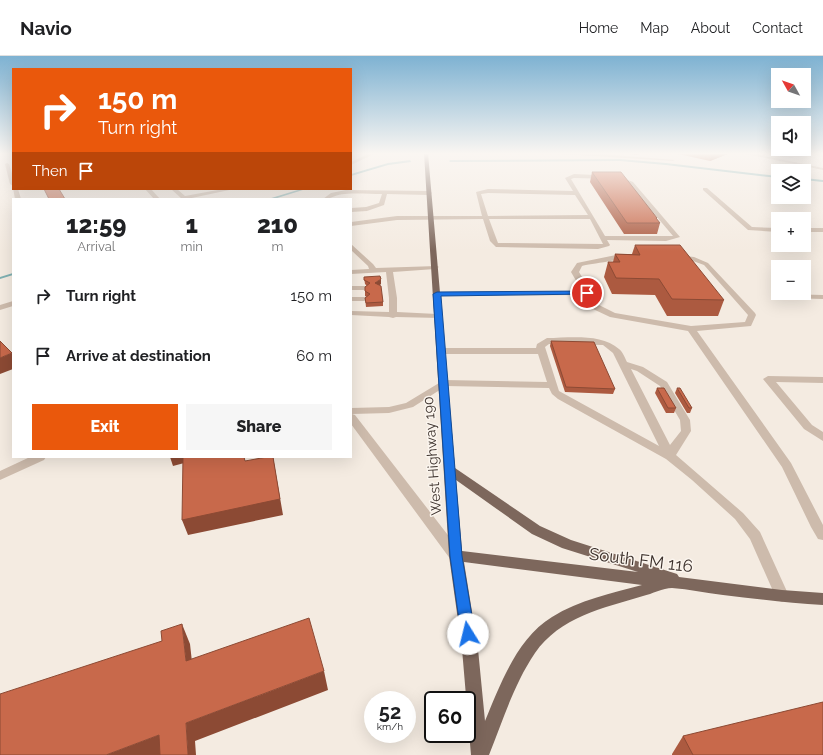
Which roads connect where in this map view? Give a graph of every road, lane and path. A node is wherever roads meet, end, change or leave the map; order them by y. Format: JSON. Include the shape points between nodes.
{"nodes":[{"id":1,"x":428,"y":186,"type":"edge"},
{"id":2,"x":573,"y":186,"type":"edge"},
{"id":3,"x":633,"y":186,"type":"edge"},
{"id":4,"x":705,"y":189,"type":"dead end"},
{"id":5,"x":149,"y":190,"type":"edge"},
{"id":6,"x":175,"y":190,"type":"edge"},
{"id":7,"x":226,"y":190,"type":"edge"},
{"id":8,"x":385,"y":192,"type":"junction"},
{"id":9,"x":429,"y":193,"type":"junction"},
{"id":10,"x":577,"y":193,"type":"junction"},
{"id":11,"x":156,"y":198,"type":"edge"},
{"id":12,"x":184,"y":198,"type":"edge"},
{"id":13,"x":184,"y":198,"type":"edge"},
{"id":14,"x":331,"y":198,"type":"edge"},
{"id":15,"x":352,"y":210,"type":"edge"},
{"id":16,"x":431,"y":217,"type":"junction"},
{"id":17,"x":485,"y":217,"type":"junction"},
{"id":18,"x":592,"y":217,"type":"junction"},
{"id":19,"x":352,"y":224,"type":"edge"},
{"id":20,"x":771,"y":230,"type":"edge"},
{"id":21,"x":811,"y":230,"type":"edge"},
{"id":22,"x":823,"y":230,"type":"edge"},
{"id":23,"x":603,"y":238,"type":"junction"},
{"id":24,"x":352,"y":247,"type":"edge"},
{"id":25,"x":638,"y":257,"type":"edge"},
{"id":26,"x":667,"y":257,"type":"edge"},
{"id":27,"x":435,"y":267,"type":"junction"},
{"id":28,"x":373,"y":270,"type":"junction"},
{"id":29,"x":389,"y":270,"type":"junction"},
{"id":30,"x":352,"y":272,"type":"edge"},
{"id":31,"x":381,"y":287,"type":"edge"},
{"id":32,"x":392,"y":287,"type":"junction"},
{"id":33,"x":352,"y":288,"type":"edge"},
{"id":34,"x":365,"y":288,"type":"edge"},
{"id":35,"x":587,"y":293,"type":"junction"},
{"id":36,"x":437,"y":294,"type":"junction"},
{"id":37,"x":811,"y":297,"type":"edge"},
{"id":38,"x":823,"y":297,"type":"edge"},
{"id":39,"x":393,"y":298,"type":"junction"},
{"id":40,"x":352,"y":299,"type":"edge"},
{"id":41,"x":365,"y":299,"type":"edge"},
{"id":42,"x":382,"y":299,"type":"edge"},
{"id":43,"x":12,"y":303,"type":"edge"},
{"id":44,"x":0,"y":308,"type":"edge"},
{"id":45,"x":352,"y":313,"type":"edge"},
{"id":46,"x":393,"y":316,"type":"junction"},
{"id":47,"x":437,"y":316,"type":"junction"},
{"id":48,"x":691,"y":329,"type":"junction"},
{"id":49,"x":442,"y":351,"type":"junction"},
{"id":50,"x":541,"y":351,"type":"junction"},
{"id":51,"x":624,"y":364,"type":"junction"},
{"id":52,"x":823,"y":380,"type":"edge"},
{"id":53,"x":444,"y":383,"type":"junction"},
{"id":54,"x":553,"y":385,"type":"junction"},
{"id":55,"x":352,"y":411,"type":"edge"},
{"id":56,"x":352,"y":419,"type":"edge"},
{"id":57,"x":823,"y":437,"type":"edge"},
{"id":58,"x":670,"y":456,"type":"junction"},
{"id":59,"x":38,"y":458,"type":"edge"},
{"id":60,"x":450,"y":470,"type":"junction"},
{"id":61,"x":0,"y":476,"type":"edge"},
{"id":62,"x":823,"y":535,"type":"edge"},
{"id":63,"x":456,"y":556,"type":"junction"},
{"id":64,"x":672,"y":582,"type":"junction"},
{"id":65,"x":694,"y":585,"type":"junction"},
{"id":66,"x":782,"y":596,"type":"junction"},
{"id":67,"x":823,"y":599,"type":"edge"},
{"id":68,"x":480,"y":755,"type":"edge"}],
"edges":[{"from":1,"to":9,"type":"main road","name":"West Highway 190"},
{"from":2,"to":10,"type":"street"},
{"from":3,"to":23,"type":"street","via":[[677,237]]},
{"from":4,"to":20,"type":"street","via":[[750,229]]},
{"from":5,"to":11,"type":"street"},
{"from":6,"to":13,"type":"street"},
{"from":7,"to":12,"type":"street"},
{"from":8,"to":9,"type":"street"},
{"from":8,"to":14,"type":"street"},
{"from":8,"to":15,"type":"street","via":[[382,204],[376,208]]},
{"from":9,"to":16,"type":"main road","name":"West Highway 190"},
{"from":10,"to":17,"type":"street","via":[[488,191],[478,194]]},
{"from":10,"to":18,"type":"street"},
{"from":16,"to":17,"type":"street"},
{"from":16,"to":19,"type":"street","via":[[384,219]]},
{"from":16,"to":27,"type":"main road","name":"West Highway 190"},
{"from":17,"to":18,"type":"street"},
{"from":17,"to":23,"type":"street","via":[[496,245],[598,247],[606,245]]},
{"from":18,"to":23,"type":"street"},
{"from":21,"to":22,"type":"street"},
{"from":24,"to":28,"type":"street"},
{"from":25,"to":35,"type":"street","via":[[616,257],[579,264],[575,272]]},
{"from":26,"to":48,"type":"street","via":[[694,259],[706,264],[752,315],[748,324]]},
{"from":27,"to":29,"type":"street"},
{"from":27,"to":36,"type":"main road","name":"West Highway 190"},
{"from":28,"to":29,"type":"street"},
{"from":28,"to":30,"type":"street"},
{"from":29,"to":32,"type":"street"},
{"from":31,"to":32,"type":"street"},
{"from":32,"to":39,"type":"street"},
{"from":33,"to":34,"type":"street"},
{"from":35,"to":36,"type":"street"},
{"from":35,"to":48,"type":"street","via":[[596,307],[613,315]]},
{"from":36,"to":47,"type":"main road","name":"West Highway 190"},
{"from":37,"to":38,"type":"street"},
{"from":39,"to":42,"type":"street"},
{"from":39,"to":46,"type":"street"},
{"from":40,"to":41,"type":"street"},
{"from":43,"to":44,"type":"street"},
{"from":45,"to":46,"type":"street"},
{"from":46,"to":47,"type":"street"},
{"from":47,"to":49,"type":"main road","name":"West Highway 190"},
{"from":48,"to":62,"type":"street","via":[[787,466],[815,524]]},
{"from":49,"to":50,"type":"street"},
{"from":49,"to":53,"type":"main road","name":"West Highway 190"},
{"from":50,"to":51,"type":"street","via":[[540,346],[547,341],[606,343],[617,351]]},
{"from":50,"to":54,"type":"street"},
{"from":51,"to":58,"type":"street"},
{"from":51,"to":58,"type":"street","via":[[640,369],[664,384],[685,420],[686,431]]},
{"from":52,"to":57,"type":"street","via":[[768,379],[808,427]]},
{"from":53,"to":54,"type":"street"},
{"from":53,"to":55,"type":"street","via":[[409,404],[389,410]]},
{"from":53,"to":60,"type":"main road","name":"West Highway 190"},
{"from":54,"to":58,"type":"street","via":[[561,398]]},
{"from":56,"to":63,"type":"street"},
{"from":58,"to":66,"type":"street","via":[[739,516],[755,536]]},
{"from":59,"to":61,"type":"street"},
{"from":60,"to":63,"type":"main road","name":"West Highway 190"},
{"from":60,"to":65,"type":"main road","via":[[536,530],[567,544]]},
{"from":63,"to":64,"type":"main road","name":"South FM 116"},
{"from":63,"to":68,"type":"main road","name":"West Highway 190","via":[[470,649]]},
{"from":64,"to":65,"type":"main road","name":"South FM 116"},
{"from":64,"to":68,"type":"main road","via":[[586,608],[555,622],[532,645],[512,678]]},
{"from":65,"to":66,"type":"main road","name":"South FM 116"},
{"from":66,"to":67,"type":"main road","name":"South FM 116"}]}
